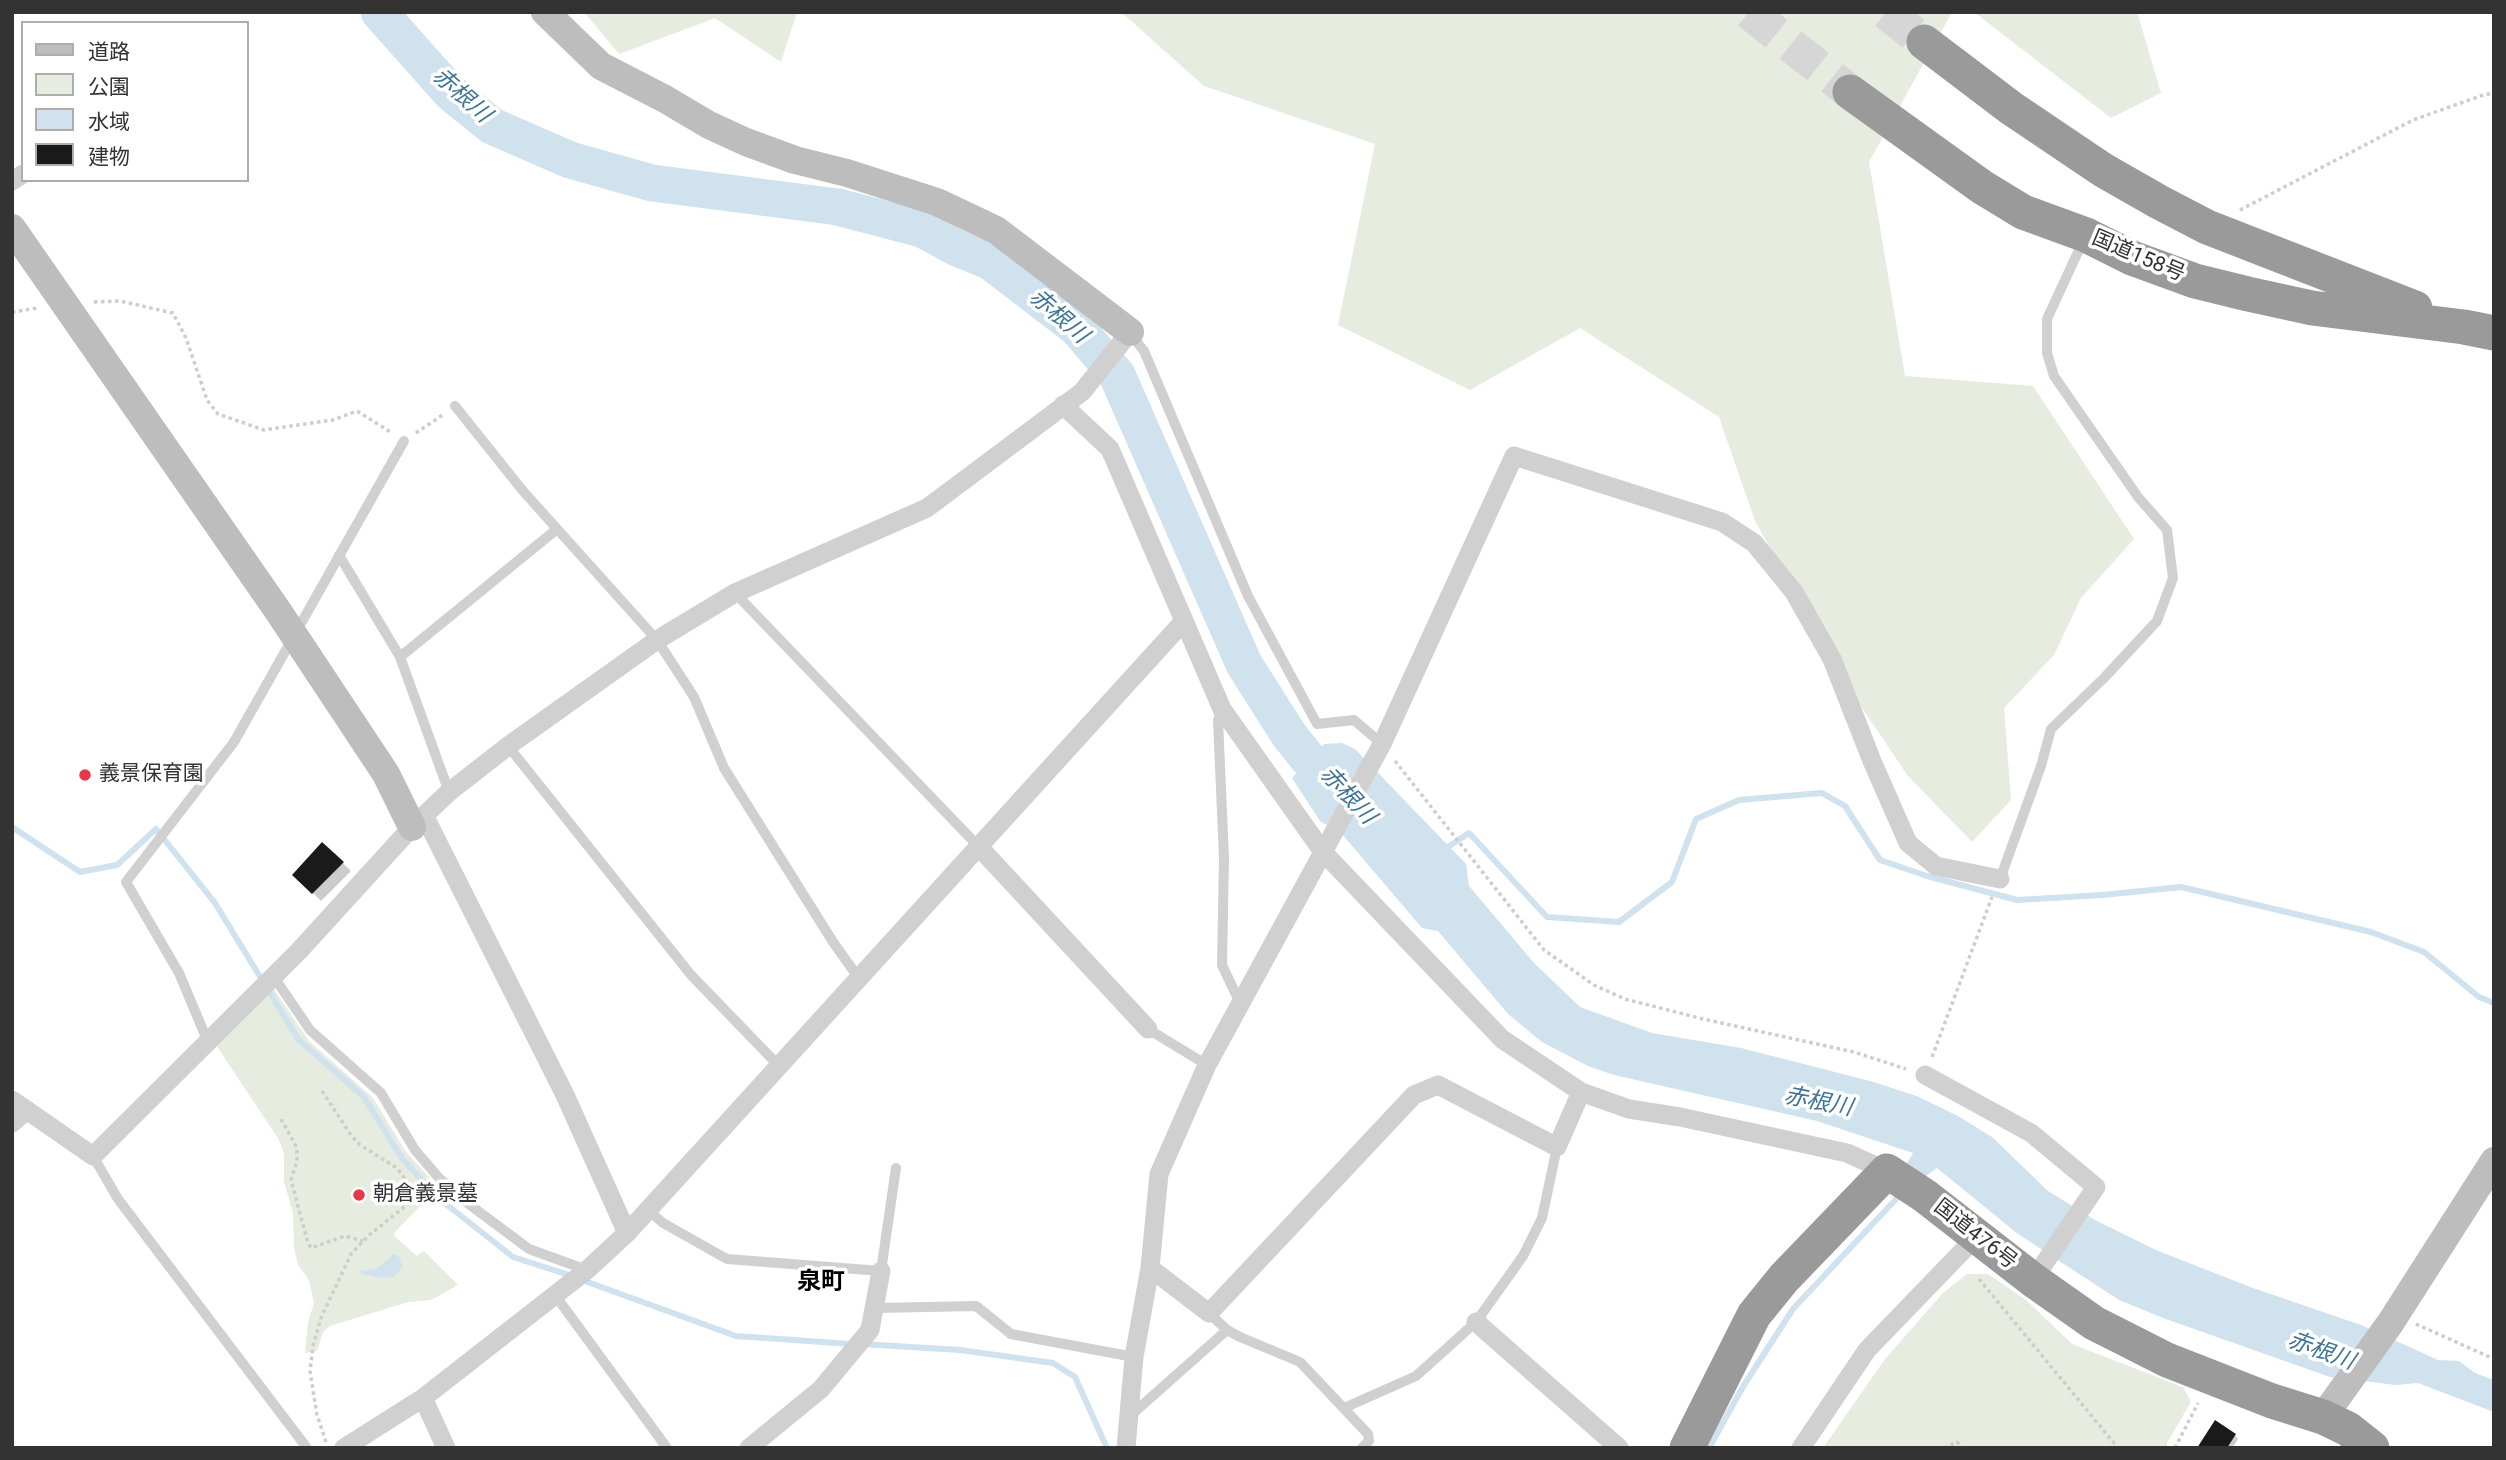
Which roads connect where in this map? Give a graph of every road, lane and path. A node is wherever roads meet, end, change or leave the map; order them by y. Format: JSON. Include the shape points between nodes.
{"nodes":[{"id":1,"x":545,"y":12,"type":"edge"},
{"id":2,"x":1924,"y":42,"type":"tunnel mouth"},
{"id":3,"x":1850,"y":92,"type":"tunnel mouth"},
{"id":4,"x":2494,"y":94,"type":"edge"},
{"id":5,"x":2207,"y":227,"type":"junction"},
{"id":6,"x":12,"y":228,"type":"edge"},
{"id":7,"x":2086,"y":235,"type":"junction"},
{"id":8,"x":64,"y":304,"type":"junction"},
{"id":9,"x":12,"y":313,"type":"edge"},
{"id":10,"x":2479,"y":330,"type":"edge"},
{"id":11,"x":1126,"y":338,"type":"junction"},
{"id":12,"x":1063,"y":405,"type":"junction"},
{"id":13,"x":456,"y":406,"type":"joint"},
{"id":14,"x":404,"y":441,"type":"junction"},
{"id":15,"x":558,"y":529,"type":"junction"},
{"id":16,"x":339,"y":555,"type":"junction"},
{"id":17,"x":735,"y":593,"type":"junction"},
{"id":18,"x":1184,"y":621,"type":"junction"},
{"id":19,"x":293,"y":635,"type":"junction"},
{"id":20,"x":657,"y":640,"type":"junction"},
{"id":21,"x":401,"y":657,"type":"junction"},
{"id":22,"x":1222,"y":709,"type":"junction"},
{"id":23,"x":508,"y":746,"type":"junction"},
{"id":24,"x":1378,"y":750,"type":"junction"},
{"id":25,"x":449,"y":792,"type":"junction"},
{"id":26,"x":418,"y":821,"type":"junction"},
{"id":27,"x":1327,"y":844,"type":"junction"},
{"id":28,"x":980,"y":848,"type":"junction"},
{"id":29,"x":2000,"y":879,"type":"junction"},
{"id":30,"x":274,"y":977,"type":"junction"},
{"id":31,"x":860,"y":980,"type":"junction"},
{"id":32,"x":1240,"y":1003,"type":"junction"},
{"id":33,"x":1148,"y":1029,"type":"joint"},
{"id":34,"x":208,"y":1042,"type":"junction"},
{"id":35,"x":1207,"y":1065,"type":"junction"},
{"id":36,"x":780,"y":1067,"type":"junction"},
{"id":37,"x":1925,"y":1075,"type":"junction"},
{"id":38,"x":322,"y":1091,"type":"dead end"},
{"id":39,"x":1581,"y":1092,"type":"junction"},
{"id":40,"x":17,"y":1111,"type":"edge"},
{"id":41,"x":281,"y":1119,"type":"dead end"},
{"id":42,"x":1557,"y":1147,"type":"junction"},
{"id":43,"x":93,"y":1156,"type":"junction"},
{"id":44,"x":2494,"y":1161,"type":"edge"},
{"id":45,"x":896,"y":1168,"type":"dead end"},
{"id":46,"x":1887,"y":1171,"type":"junction"},
{"id":47,"x":424,"y":1192,"type":"dead end"},
{"id":48,"x":418,"y":1196,"type":"junction"},
{"id":49,"x":649,"y":1211,"type":"junction"},
{"id":50,"x":627,"y":1233,"type":"junction"},
{"id":51,"x":1978,"y":1236,"type":"junction"},
{"id":52,"x":363,"y":1241,"type":"junction"},
{"id":53,"x":1150,"y":1268,"type":"junction"},
{"id":54,"x":587,"y":1270,"type":"junction"},
{"id":55,"x":881,"y":1271,"type":"junction"},
{"id":56,"x":2037,"y":1274,"type":"junction"},
{"id":57,"x":1979,"y":1279,"type":"dead end"},
{"id":58,"x":555,"y":1295,"type":"junction"},
{"id":59,"x":876,"y":1308,"type":"junction"},
{"id":60,"x":1209,"y":1313,"type":"junction"},
{"id":61,"x":2393,"y":1318,"type":"junction"},
{"id":62,"x":1476,"y":1322,"type":"junction"},
{"id":63,"x":1227,"y":1329,"type":"junction"},
{"id":64,"x":1134,"y":1357,"type":"junction"},
{"id":65,"x":2494,"y":1359,"type":"edge"},
{"id":66,"x":2211,"y":1377,"type":"junction"},
{"id":67,"x":423,"y":1398,"type":"junction"},
{"id":68,"x":1344,"y":1408,"type":"junction"},
{"id":69,"x":2329,"y":1408,"type":"junction"},
{"id":70,"x":1129,"y":1416,"type":"junction"},
{"id":71,"x":307,"y":1448,"type":"edge"},
{"id":72,"x":328,"y":1448,"type":"edge"},
{"id":73,"x":344,"y":1448,"type":"edge"},
{"id":74,"x":446,"y":1448,"type":"edge"},
{"id":75,"x":667,"y":1448,"type":"edge"},
{"id":76,"x":749,"y":1448,"type":"edge"},
{"id":77,"x":1126,"y":1448,"type":"edge"},
{"id":78,"x":1362,"y":1448,"type":"edge"},
{"id":79,"x":1619,"y":1448,"type":"edge"},
{"id":80,"x":1687,"y":1448,"type":"edge"},
{"id":81,"x":1801,"y":1448,"type":"edge"},
{"id":82,"x":1944,"y":1448,"type":"edge"},
{"id":83,"x":1964,"y":1448,"type":"edge"},
{"id":84,"x":2118,"y":1448,"type":"edge"},
{"id":85,"x":2175,"y":1448,"type":"edge"},
{"id":86,"x":2372,"y":1448,"type":"edge"}],
"edges":[{"from":1,"to":11,"type":"street","via":[[601,66],[709,125],[795,160],[937,202],[996,230]]},
{"from":2,"to":5,"type":"highway","name":"国道158号","via":[[2103,170]]},
{"from":3,"to":7,"type":"highway","name":"国道158号","via":[[2023,212]]},
{"from":4,"to":5,"type":"path","via":[[2413,120]]},
{"from":5,"to":10,"type":"highway","name":"国道158号"},
{"from":6,"to":8,"type":"street"},
{"from":7,"to":10,"type":"highway","name":"国道158号","via":[[2132,258],[2248,295]]},
{"from":7,"to":29,"type":"lane","via":[[2047,319],[2047,353],[2061,387],[2166,530],[2173,578],[2157,621],[2051,729]]},
{"from":8,"to":9,"type":"path"},
{"from":8,"to":14,"type":"path","via":[[120,301],[173,313],[206,400],[218,414],[264,430],[333,420],[358,411]]},
{"from":8,"to":19,"type":"street"},
{"from":11,"to":12,"type":"street","via":[[1082,391]]},
{"from":11,"to":24,"type":"lane","via":[[1144,351],[1248,596],[1317,724],[1354,720]]},
{"from":12,"to":17,"type":"street","via":[[927,509]]},
{"from":12,"to":18,"type":"street","via":[[1110,449]]},
{"from":13,"to":14,"type":"path"},
{"from":13,"to":15,"type":"lane"},
{"from":14,"to":16,"type":"lane"},
{"from":15,"to":20,"type":"lane"},
{"from":15,"to":21,"type":"lane"},
{"from":16,"to":19,"type":"lane"},
{"from":16,"to":21,"type":"lane"},
{"from":17,"to":20,"type":"street"},
{"from":17,"to":28,"type":"lane"},
{"from":18,"to":22,"type":"street"},
{"from":18,"to":28,"type":"street"},
{"from":19,"to":26,"type":"street"},
{"from":19,"to":34,"type":"lane","via":[[234,741],[126,882],[179,973]]},
{"from":20,"to":23,"type":"street"},
{"from":20,"to":31,"type":"lane","via":[[694,697],[724,768]]},
{"from":21,"to":25,"type":"lane"},
{"from":22,"to":27,"type":"street"},
{"from":22,"to":32,"type":"lane","via":[[1217,720],[1224,858],[1222,965]]},
{"from":23,"to":25,"type":"street"},
{"from":23,"to":36,"type":"lane","via":[[691,975]]},
{"from":24,"to":27,"type":"street"},
{"from":24,"to":29,"type":"street","via":[[1514,456],[1722,522],[1754,543],[1794,592],[1832,659],[1908,842],[1936,866]]},
{"from":24,"to":37,"type":"path","via":[[1544,950],[1594,985],[1625,999],[1854,1052]]},
{"from":25,"to":26,"type":"street"},
{"from":26,"to":30,"type":"street"},
{"from":26,"to":50,"type":"street","via":[[565,1096]]},
{"from":27,"to":32,"type":"street"},
{"from":27,"to":39,"type":"street","via":[[1502,1039]]},
{"from":28,"to":31,"type":"street"},
{"from":28,"to":33,"type":"street"},
{"from":29,"to":37,"type":"path"},
{"from":30,"to":34,"type":"street"},
{"from":30,"to":54,"type":"lane","via":[[310,1030],[381,1093],[415,1150],[439,1179],[529,1249]]},
{"from":31,"to":36,"type":"street"},
{"from":32,"to":35,"type":"street"},
{"from":33,"to":35,"type":"lane"},
{"from":34,"to":43,"type":"street"},
{"from":35,"to":53,"type":"street","via":[[1159,1174]]},
{"from":36,"to":49,"type":"street"},
{"from":37,"to":56,"type":"street","via":[[2031,1133],[2096,1187]]},
{"from":38,"to":48,"type":"path","via":[[360,1145],[397,1168]]},
{"from":39,"to":42,"type":"street"},
{"from":39,"to":46,"type":"street","via":[[1629,1109],[1847,1153]]},
{"from":40,"to":43,"type":"street"},
{"from":41,"to":52,"type":"path","via":[[297,1149],[291,1180],[311,1248],[345,1236]]},
{"from":42,"to":60,"type":"street","via":[[1438,1085],[1415,1095]]},
{"from":42,"to":62,"type":"lane","via":[[1542,1218],[1523,1256]]},
{"from":43,"to":71,"type":"lane","via":[[118,1199]]},
{"from":44,"to":61,"type":"street"},
{"from":45,"to":55,"type":"lane"},
{"from":46,"to":51,"type":"highway","name":"国道476号"},
{"from":46,"to":80,"type":"highway","via":[[1754,1315]]},
{"from":47,"to":48,"type":"path"},
{"from":48,"to":52,"type":"path"},
{"from":49,"to":50,"type":"street"},
{"from":49,"to":55,"type":"lane","via":[[727,1259]]},
{"from":50,"to":54,"type":"street"},
{"from":51,"to":56,"type":"highway","name":"国道476号"},
{"from":51,"to":81,"type":"street","via":[[1867,1350]]},
{"from":52,"to":72,"type":"path","via":[[345,1266],[313,1346],[313,1394]]},
{"from":53,"to":60,"type":"street"},
{"from":53,"to":64,"type":"street"},
{"from":54,"to":58,"type":"street"},
{"from":55,"to":59,"type":"street"},
{"from":56,"to":66,"type":"highway","name":"国道476号","via":[[2094,1323]]},
{"from":57,"to":84,"type":"path"},
{"from":58,"to":67,"type":"street"},
{"from":58,"to":75,"type":"lane"},
{"from":59,"to":64,"type":"lane","via":[[976,1306],[1011,1334]]},
{"from":59,"to":76,"type":"street","via":[[870,1330],[821,1389]]},
{"from":60,"to":63,"type":"lane"},
{"from":61,"to":65,"type":"path"},
{"from":61,"to":69,"type":"street"},
{"from":62,"to":68,"type":"lane","via":[[1416,1376]]},
{"from":62,"to":79,"type":"street"},
{"from":63,"to":68,"type":"lane","via":[[1300,1362]]},
{"from":63,"to":70,"type":"lane"},
{"from":64,"to":70,"type":"street"},
{"from":66,"to":69,"type":"highway","name":"国道476号","via":[[2272,1401]]},
{"from":66,"to":85,"type":"path"},
{"from":67,"to":73,"type":"street"},
{"from":67,"to":74,"type":"street"},
{"from":68,"to":78,"type":"lane","via":[[1368,1434],[1369,1441]]},
{"from":69,"to":86,"type":"highway","name":"国道476号"},
{"from":70,"to":77,"type":"street"},
{"from":82,"to":83,"type":"path","via":[[1957,1442]]}]}
